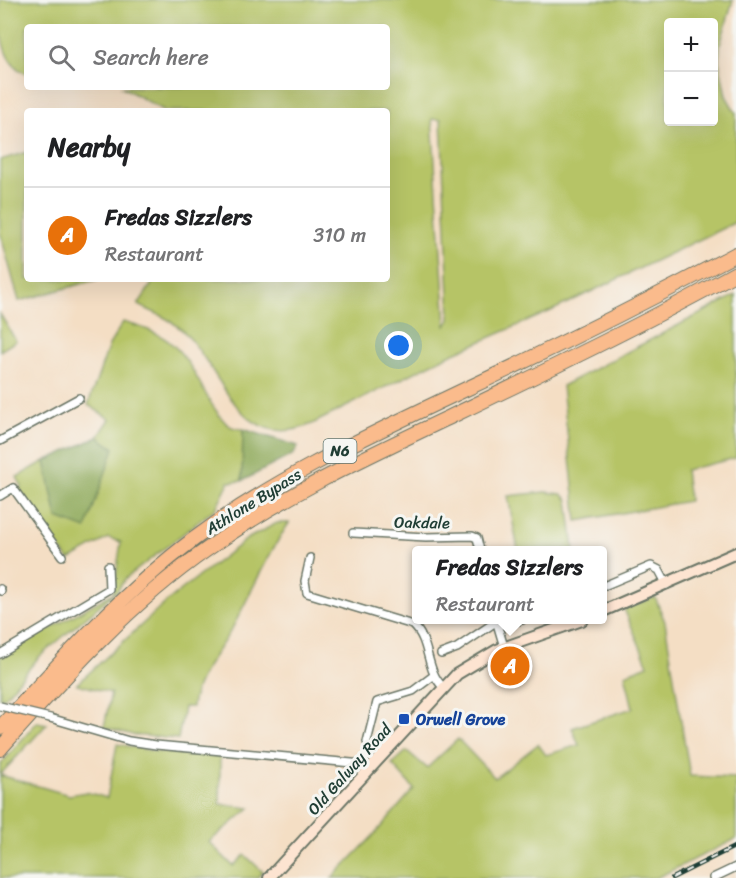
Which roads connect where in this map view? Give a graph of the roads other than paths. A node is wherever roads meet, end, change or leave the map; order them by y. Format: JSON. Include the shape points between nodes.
{"nodes":[{"id":1,"x":736,"y":254,"type":"edge"},
{"id":2,"x":736,"y":273,"type":"edge"},
{"id":3,"x":736,"y":281,"type":"edge"},
{"id":4,"x":687,"y":300,"type":"junction"},
{"id":5,"x":79,"y":398,"type":"dead end"},
{"id":6,"x":0,"y":441,"type":"edge"},
{"id":7,"x":0,"y":496,"type":"edge"},
{"id":8,"x":353,"y":533,"type":"dead end"},
{"id":9,"x":479,"y":546,"type":"edge"},
{"id":10,"x":736,"y":553,"type":"edge"},
{"id":11,"x":62,"y":556,"type":"dead end"},
{"id":12,"x":310,"y":558,"type":"dead end"},
{"id":13,"x":108,"y":566,"type":"dead end"},
{"id":14,"x":607,"y":585,"type":"edge"},
{"id":15,"x":667,"y":585,"type":"junction"},
{"id":16,"x":607,"y":609,"type":"edge"},
{"id":17,"x":494,"y":624,"type":"edge"},
{"id":18,"x":498,"y":624,"type":"edge"},
{"id":19,"x":570,"y":624,"type":"edge"},
{"id":20,"x":504,"y":646,"type":"junction"},
{"id":21,"x":0,"y":654,"type":"edge"},
{"id":22,"x":441,"y":654,"type":"dead end"},
{"id":23,"x":433,"y":676,"type":"junction"},
{"id":24,"x":443,"y":687,"type":"junction"},
{"id":25,"x":0,"y":706,"type":"edge"},
{"id":26,"x":0,"y":728,"type":"edge"},
{"id":27,"x":367,"y":742,"type":"dead end"},
{"id":28,"x":0,"y":749,"type":"edge"},
{"id":29,"x":368,"y":770,"type":"junction"},
{"id":30,"x":736,"y":867,"type":"edge"},
{"id":31,"x":269,"y":878,"type":"edge"},
{"id":32,"x":713,"y":878,"type":"edge"}],
"edges":[{"from":1,"to":26,"type":"highway","name":"Athlone Bypass","number":"N6","via":[[608,322],[360,440],[224,518],[174,555],[105,616]]},
{"from":2,"to":4,"type":"highway","name":"Athlone Bypass","number":"N6"},
{"from":3,"to":4,"type":"highway"},
{"from":4,"to":28,"type":"highway","name":"Athlone Bypass","number":"N6","via":[[367,454],[239,527],[135,605],[87,651]]},
{"from":5,"to":6,"type":"street"},
{"from":7,"to":11,"type":"street","via":[[16,487]]},
{"from":8,"to":9,"type":"street","name":"Oakdale","via":[[472,536]]},
{"from":10,"to":15,"type":"main road"},
{"from":12,"to":23,"type":"street","via":[[307,593],[413,625],[422,636]]},
{"from":13,"to":21,"type":"street","via":[[109,589]]},
{"from":14,"to":15,"type":"street","via":[[651,566],[659,570]]},
{"from":15,"to":16,"type":"main road"},
{"from":17,"to":22,"type":"street"},
{"from":18,"to":20,"type":"street"},
{"from":19,"to":20,"type":"main road","name":"Old Galway Road"},
{"from":20,"to":24,"type":"main road","name":"Old Galway Road","via":[[468,665]]},
{"from":23,"to":24,"type":"street"},
{"from":23,"to":27,"type":"street","via":[[413,691],[377,702]]},
{"from":24,"to":29,"type":"main road","name":"Old Galway Road"},
{"from":25,"to":29,"type":"street","bridge":true,"via":[[129,741],[352,763]]},
{"from":29,"to":31,"type":"main road","name":"Old Galway Road"},
{"from":30,"to":32,"type":"street"}]}
